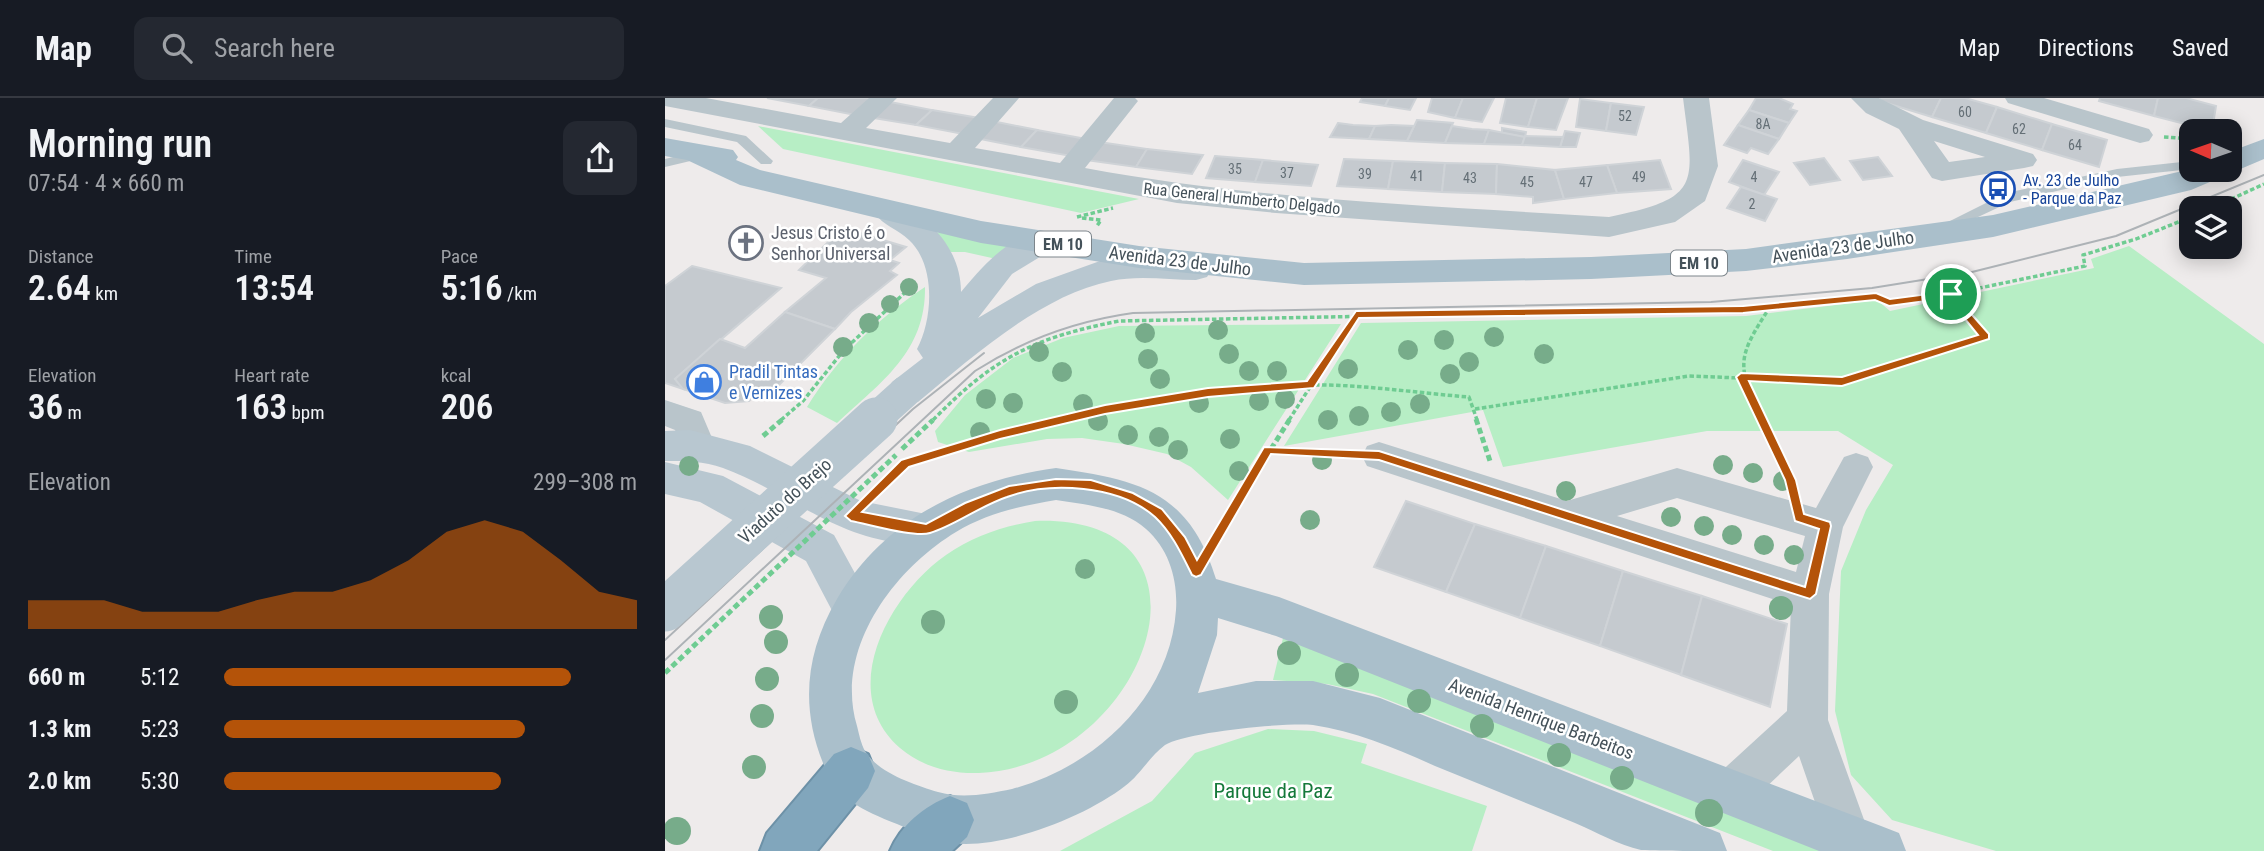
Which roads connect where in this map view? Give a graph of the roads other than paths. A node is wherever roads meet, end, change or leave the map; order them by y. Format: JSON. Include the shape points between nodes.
{"nodes":[{"id":1,"x":665,"y":98,"type":"edge"},
{"id":2,"x":884,"y":98,"type":"edge"},
{"id":3,"x":1007,"y":98,"type":"edge"},
{"id":4,"x":1864,"y":98,"type":"edge"},
{"id":5,"x":2017,"y":98,"type":"edge"},
{"id":6,"x":1125,"y":101,"type":"dead end"},
{"id":7,"x":749,"y":105,"type":"edge"},
{"id":8,"x":1688,"y":105,"type":"edge"},
{"id":9,"x":1907,"y":122,"type":"dead end"},
{"id":10,"x":665,"y":123,"type":"edge"},
{"id":11,"x":845,"y":133,"type":"junction"},
{"id":12,"x":2140,"y":135,"type":"dead end"},
{"id":13,"x":665,"y":147,"type":"edge"},
{"id":14,"x":2264,"y":148,"type":"edge"},
{"id":15,"x":956,"y":153,"type":"junction"},
{"id":16,"x":698,"y":155,"type":"junction"},
{"id":17,"x":2242,"y":158,"type":"edge"},
{"id":18,"x":766,"y":161,"type":"junction"},
{"id":19,"x":665,"y":163,"type":"edge"},
{"id":20,"x":2179,"y":166,"type":"edge"},
{"id":21,"x":1066,"y":174,"type":"junction"},
{"id":22,"x":2182,"y":182,"type":"edge"},
{"id":23,"x":890,"y":213,"type":"junction"},
{"id":24,"x":1048,"y":234,"type":"junction"},
{"id":25,"x":1932,"y":234,"type":"junction"},
{"id":26,"x":1236,"y":269,"type":"junction"},
{"id":27,"x":1464,"y":269,"type":"junction"},
{"id":28,"x":976,"y":335,"type":"junction"},
{"id":29,"x":937,"y":344,"type":"junction"},
{"id":30,"x":905,"y":392,"type":"junction"},
{"id":31,"x":665,"y":413,"type":"edge"},
{"id":32,"x":682,"y":446,"type":"edge"},
{"id":33,"x":1379,"y":456,"type":"road end"},
{"id":34,"x":1856,"y":467,"type":"dead end"},
{"id":35,"x":665,"y":478,"type":"edge"},
{"id":36,"x":1567,"y":516,"type":"junction"},
{"id":37,"x":1812,"y":522,"type":"junction"},
{"id":38,"x":927,"y":529,"type":"junction"},
{"id":39,"x":1198,"y":582,"type":"junction"},
{"id":40,"x":1810,"y":594,"type":"junction"},
{"id":41,"x":853,"y":608,"type":"junction"},
{"id":42,"x":665,"y":610,"type":"edge"},
{"id":43,"x":1807,"y":720,"type":"junction"},
{"id":44,"x":1154,"y":724,"type":"junction"},
{"id":45,"x":851,"y":771,"type":"junction"},
{"id":46,"x":1730,"y":792,"type":"junction"},
{"id":47,"x":933,"y":836,"type":"edge"},
{"id":48,"x":1865,"y":845,"type":"edge"},
{"id":49,"x":785,"y":851,"type":"edge"},
{"id":50,"x":1702,"y":851,"type":"edge"}],
"edges":[{"from":1,"to":7,"type":"street","name":"Rua General Humberto Delgado"},
{"from":2,"to":11,"type":"street"},
{"from":3,"to":15,"type":"street"},
{"from":4,"to":9,"type":"street","via":[[1879,111]]},
{"from":5,"to":12,"type":"street"},
{"from":6,"to":21,"type":"street"},
{"from":7,"to":11,"type":"street","name":"Rua General Humberto Delgado"},
{"from":8,"to":21,"type":"street","name":"Rua General Humberto Delgado","via":[[1705,166],[1695,195],[1665,215],[1623,225],[1276,204],[1177,194]]},
{"from":10,"to":18,"type":"lane","name":"Avenida 23 de Julho","via":[[741,139]]},
{"from":11,"to":15,"type":"street","name":"Rua General Humberto Delgado"},
{"from":13,"to":16,"type":"main road","name":"Avenida 23 de Julho","number":"EM 10"},
{"from":14,"to":17,"type":"main road","name":"Avenida 23 de Julho","number":"EM 10"},
{"from":15,"to":21,"type":"street","name":"Rua General Humberto Delgado"},
{"from":16,"to":18,"type":"main road","name":"Avenida 23 de Julho","number":"EM 10"},
{"from":16,"to":19,"type":"lane"},
{"from":16,"to":23,"type":"main road","name":"Avenida 23 de Julho","number":"EM 10","via":[[751,178]]},
{"from":18,"to":24,"type":"main road","name":"Avenida 23 de Julho","number":"EM 10"},
{"from":20,"to":25,"type":"lane","via":[[2117,173],[2006,198]]},
{"from":22,"to":25,"type":"main road","name":"Avenida 23 de Julho","number":"EM 10","via":[[1993,226]]},
{"from":23,"to":24,"type":"main road","name":"Avenida 23 de Julho","number":"EM 10"},
{"from":23,"to":29,"type":"street","via":[[922,234],[940,263],[947,301]]},
{"from":24,"to":26,"type":"main road","name":"Avenida 23 de Julho","number":"EM 10"},
{"from":24,"to":27,"type":"main road","name":"Avenida 23 de Julho","number":"EM 10","via":[[1093,233],[1151,244]]},
{"from":24,"to":28,"type":"street","via":[[1029,271]]},
{"from":24,"to":29,"type":"street","via":[[1001,266]]},
{"from":25,"to":27,"type":"main road","name":"Avenida 23 de Julho","number":"EM 10","via":[[1724,262]]},
{"from":26,"to":27,"type":"main road","name":"Avenida 23 de Julho","number":"EM 10","via":[[1378,275]]},
{"from":26,"to":28,"type":"street","via":[[1101,271]]},
{"from":28,"to":30,"type":"street"},
{"from":29,"to":30,"type":"street"},
{"from":30,"to":42,"type":"street","name":"Viaduto do Brejo","bridge":true},
{"from":31,"to":32,"type":"street","via":[[689,421]]},
{"from":32,"to":38,"type":"street","via":[[739,457],[851,516]]},
{"from":33,"to":36,"type":"street"},
{"from":34,"to":37,"type":"street"},
{"from":35,"to":41,"type":"street","via":[[709,488],[820,548]]},
{"from":36,"to":37,"type":"street","via":[[1677,483]]},
{"from":36,"to":40,"type":"street"},
{"from":37,"to":40,"type":"street"},
{"from":38,"to":39,"type":"main road","via":[[1009,491],[1056,484],[1091,485],[1129,497],[1158,513],[1181,540]]},
{"from":38,"to":41,"type":"main road","via":[[886,567]]},
{"from":39,"to":44,"type":"main road","via":[[1199,622],[1192,657],[1178,691]]},
{"from":39,"to":46,"type":"main road","name":"Avenida Henrique Barbeitos"},
{"from":40,"to":43,"type":"street"},
{"from":41,"to":45,"type":"main road","via":[[830,664],[829,721]]},
{"from":43,"to":46,"type":"street"},
{"from":43,"to":48,"type":"street"},
{"from":44,"to":47,"type":"main road","via":[[1114,766],[1062,797]]},
{"from":44,"to":50,"type":"main road","via":[[1256,703],[1313,703],[1380,720]]},
{"from":45,"to":47,"type":"main road","via":[[897,801]]},
{"from":45,"to":49,"type":"highway"},
{"from":46,"to":48,"type":"main road","name":"Avenida Henrique Barbeitos"}]}
